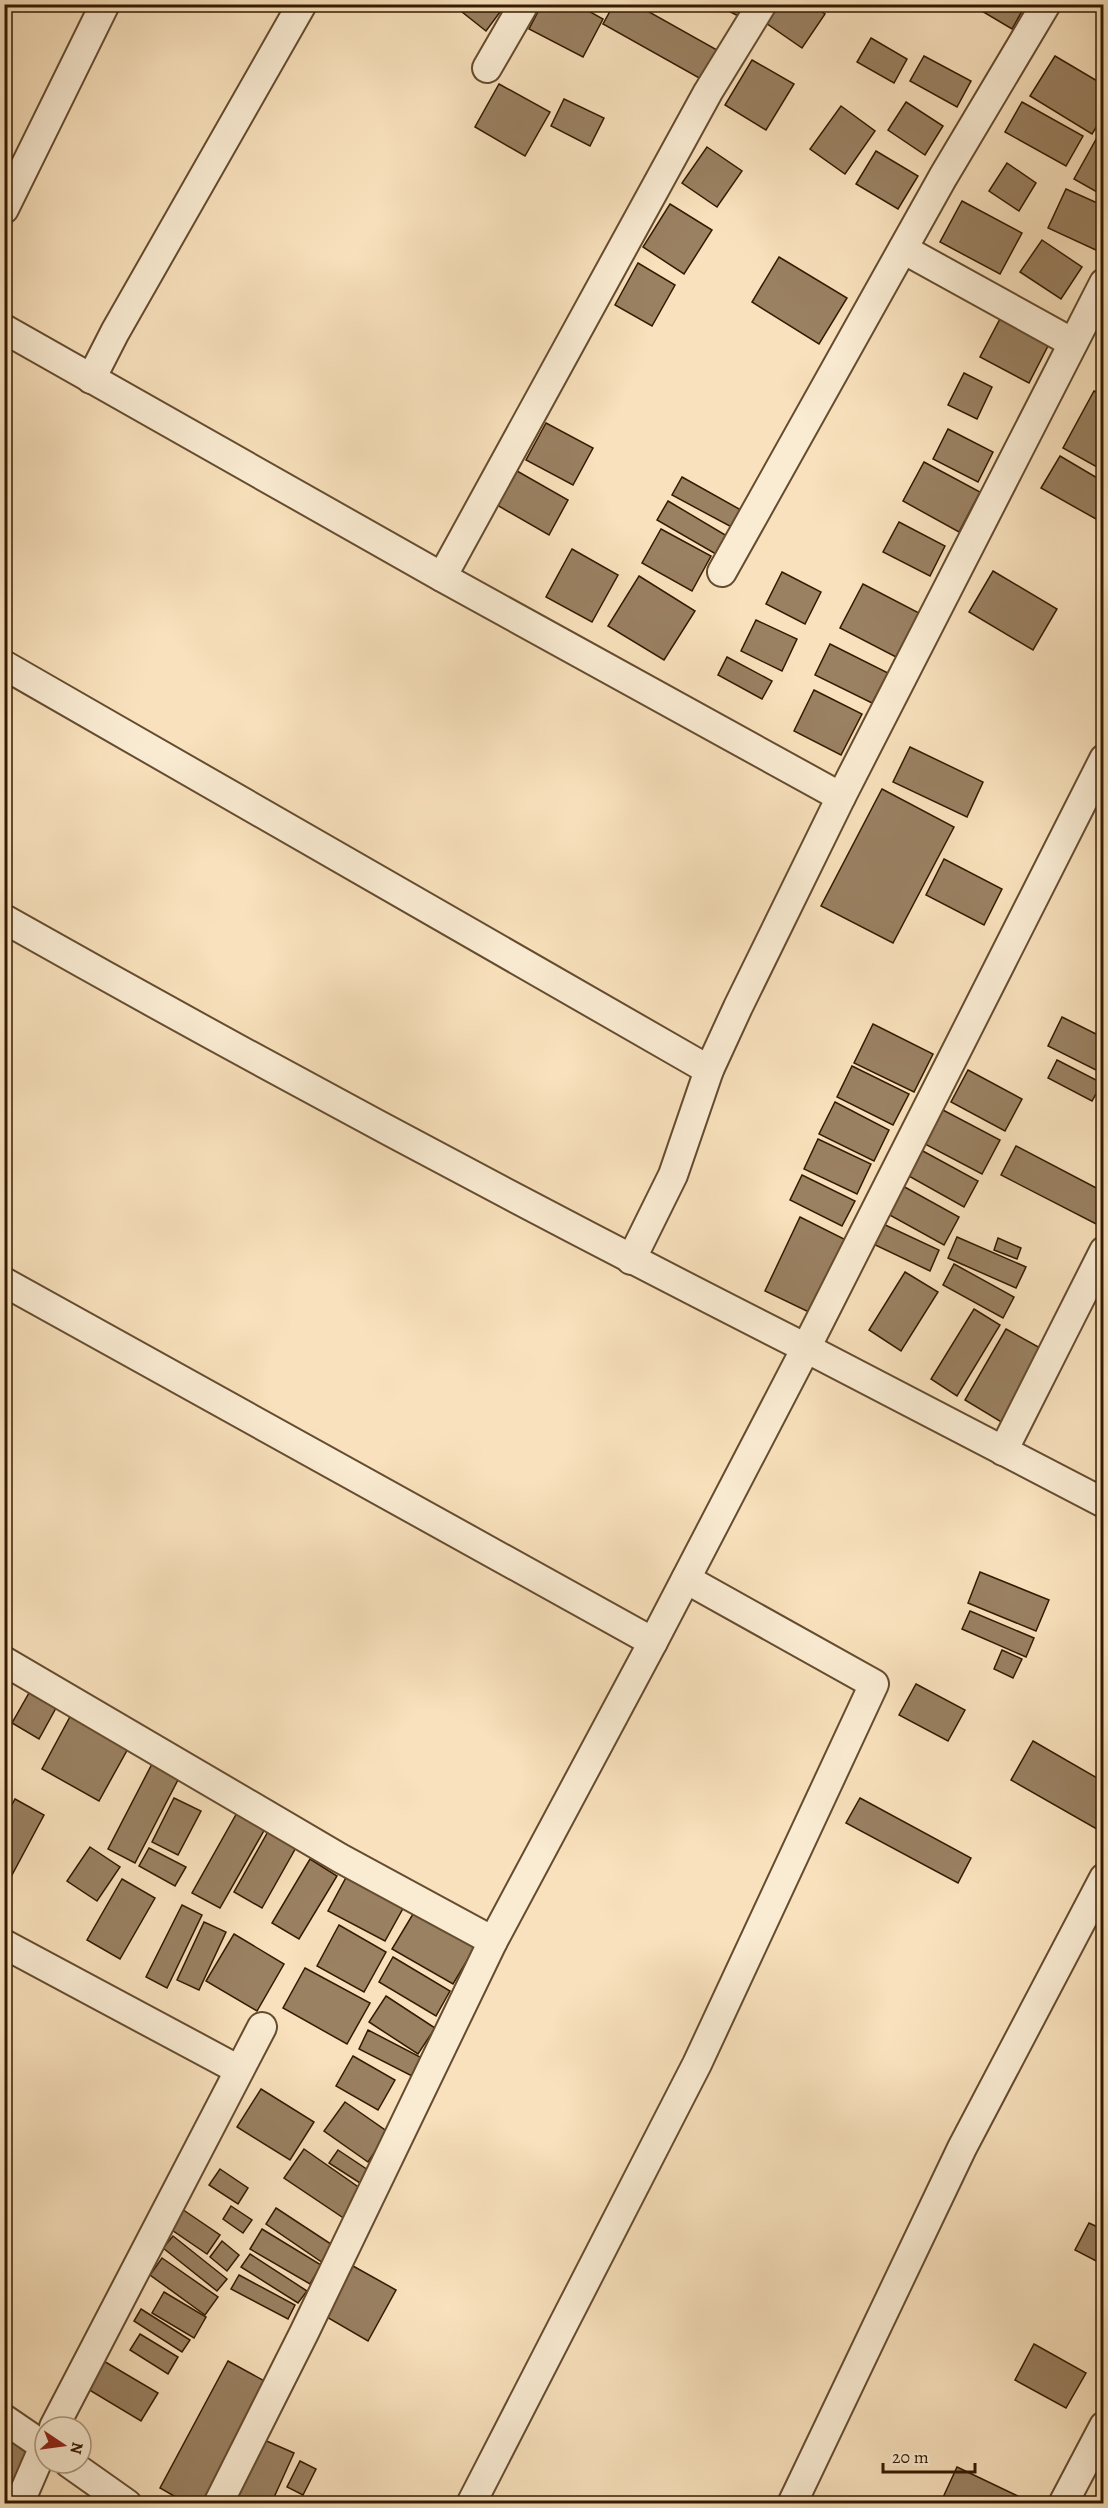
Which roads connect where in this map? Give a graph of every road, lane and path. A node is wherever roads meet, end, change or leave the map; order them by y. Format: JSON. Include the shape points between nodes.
{"nodes":[{"id":1,"x":105,"y":4,"type":"edge"},
{"id":2,"x":302,"y":4,"type":"edge"},
{"id":3,"x":524,"y":4,"type":"edge"},
{"id":4,"x":762,"y":4,"type":"edge"},
{"id":5,"x":1046,"y":4,"type":"edge"},
{"id":6,"x":487,"y":68,"type":"dead end"},
{"id":7,"x":4,"y":209,"type":"edge"},
{"id":8,"x":903,"y":249,"type":"junction"},
{"id":9,"x":1104,"y":283,"type":"edge"},
{"id":10,"x":4,"y":329,"type":"edge"},
{"id":11,"x":1073,"y":343,"type":"junction"},
{"id":12,"x":91,"y":379,"type":"junction"},
{"id":13,"x":722,"y":572,"type":"dead end"},
{"id":14,"x":442,"y":577,"type":"junction"},
{"id":15,"x":4,"y":665,"type":"edge"},
{"id":16,"x":1104,"y":759,"type":"edge"},
{"id":17,"x":841,"y":797,"type":"junction"},
{"id":18,"x":4,"y":919,"type":"edge"},
{"id":19,"x":709,"y":1070,"type":"junction"},
{"id":20,"x":1104,"y":1251,"type":"edge"},
{"id":21,"x":631,"y":1260,"type":"junction"},
{"id":22,"x":4,"y":1282,"type":"edge"},
{"id":23,"x":806,"y":1348,"type":"junction"},
{"id":24,"x":1003,"y":1451,"type":"junction"},
{"id":25,"x":1104,"y":1503,"type":"edge"},
{"id":26,"x":686,"y":1579,"type":"junction"},
{"id":27,"x":653,"y":1642,"type":"junction"},
{"id":28,"x":4,"y":1661,"type":"edge"},
{"id":29,"x":1104,"y":1878,"type":"edge"},
{"id":30,"x":493,"y":1941,"type":"junction"},
{"id":31,"x":4,"y":1944,"type":"edge"},
{"id":32,"x":262,"y":2027,"type":"dead end"},
{"id":33,"x":239,"y":2070,"type":"junction"},
{"id":34,"x":60,"y":2415,"type":"edge"},
{"id":35,"x":4,"y":2419,"type":"edge"},
{"id":36,"x":1104,"y":2426,"type":"edge"},
{"id":37,"x":33,"y":2434,"type":"edge"},
{"id":38,"x":33,"y":2472,"type":"edge"},
{"id":39,"x":86,"y":2475,"type":"edge"},
{"id":40,"x":19,"y":2504,"type":"edge"},
{"id":41,"x":127,"y":2504,"type":"edge"},
{"id":42,"x":218,"y":2504,"type":"edge"},
{"id":43,"x":471,"y":2504,"type":"edge"},
{"id":44,"x":792,"y":2504,"type":"edge"},
{"id":45,"x":1063,"y":2504,"type":"edge"}],
"edges":[{"from":1,"to":7,"type":"street"},
{"from":2,"to":12,"type":"street"},
{"from":3,"to":6,"type":"street"},
{"from":4,"to":14,"type":"street","via":[[702,102]]},
{"from":5,"to":8,"type":"street"},
{"from":8,"to":11,"type":"street"},
{"from":8,"to":13,"type":"street"},
{"from":9,"to":11,"type":"street"},
{"from":10,"to":12,"type":"street"},
{"from":11,"to":17,"type":"street"},
{"from":12,"to":14,"type":"street"},
{"from":14,"to":17,"type":"street"},
{"from":15,"to":19,"type":"street"},
{"from":16,"to":23,"type":"street"},
{"from":17,"to":19,"type":"street"},
{"from":18,"to":21,"type":"street"},
{"from":19,"to":21,"type":"street","via":[[673,1175]]},
{"from":20,"to":24,"type":"street"},
{"from":21,"to":23,"type":"street"},
{"from":22,"to":27,"type":"street"},
{"from":23,"to":24,"type":"street"},
{"from":23,"to":26,"type":"street"},
{"from":24,"to":25,"type":"street"},
{"from":26,"to":27,"type":"street"},
{"from":26,"to":43,"type":"street","via":[[874,1684],[697,2064]]},
{"from":27,"to":30,"type":"street"},
{"from":28,"to":30,"type":"street","via":[[340,1858]]},
{"from":29,"to":44,"type":"street","via":[[962,2148]]},
{"from":30,"to":42,"type":"street"},
{"from":31,"to":33,"type":"street"},
{"from":32,"to":33,"type":"street"},
{"from":33,"to":34,"type":"street"},
{"from":35,"to":37,"type":"street"},
{"from":36,"to":45,"type":"street"},
{"from":38,"to":40,"type":"street"},
{"from":39,"to":41,"type":"street"}]}
